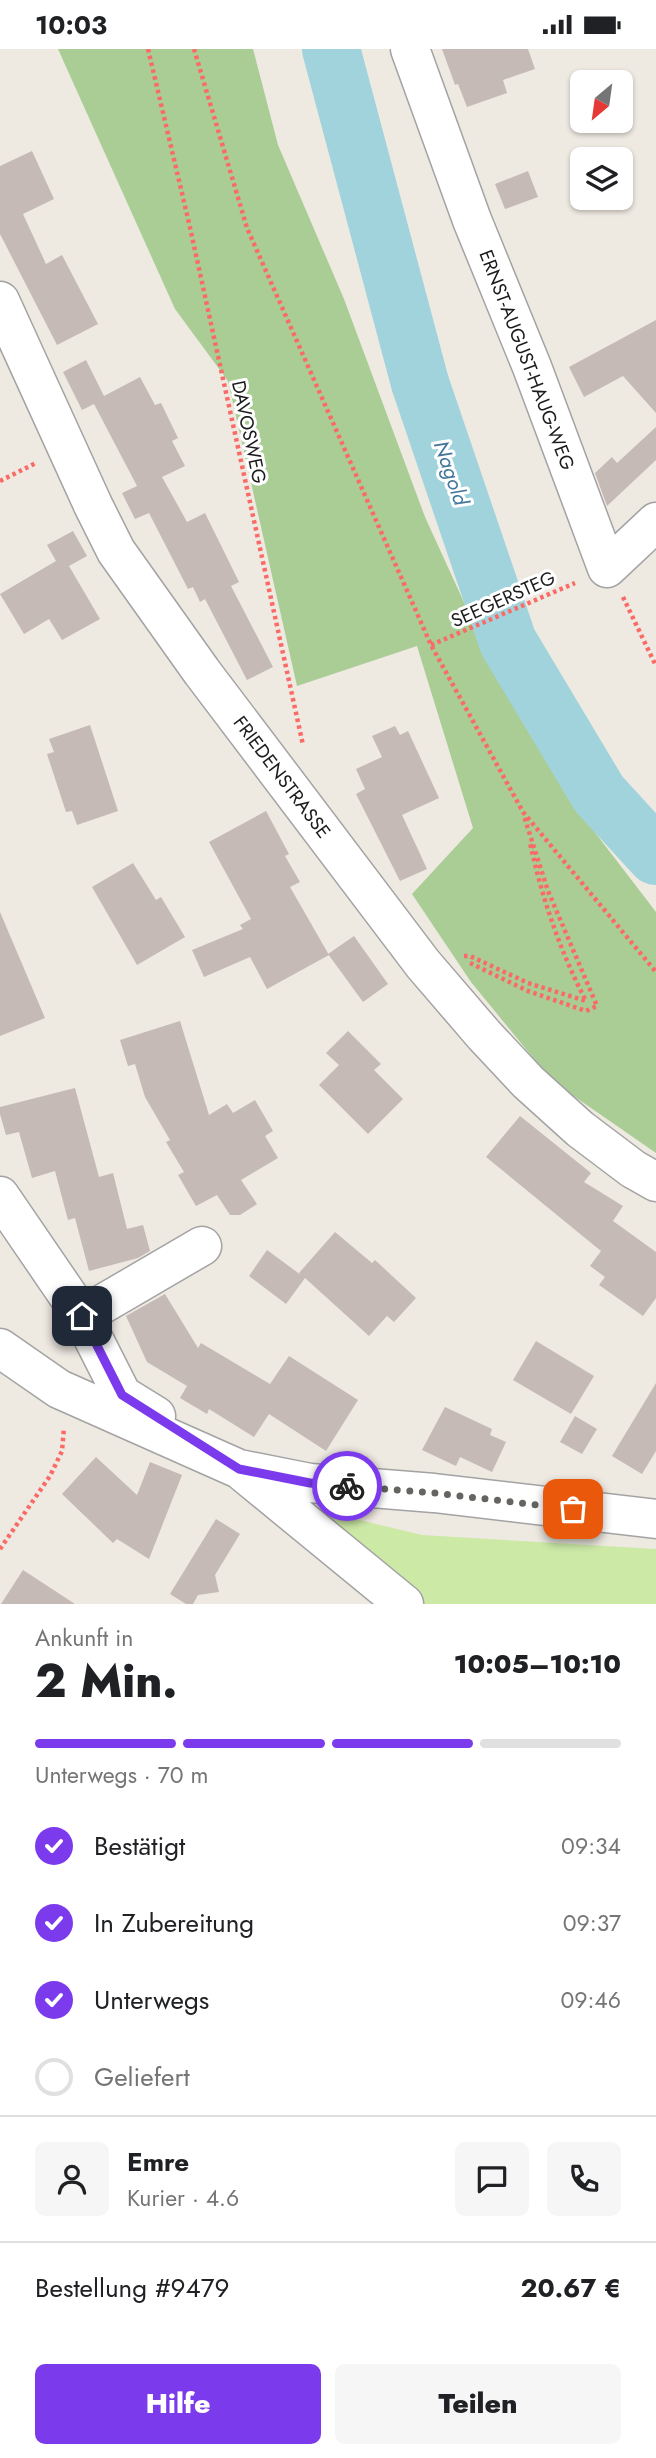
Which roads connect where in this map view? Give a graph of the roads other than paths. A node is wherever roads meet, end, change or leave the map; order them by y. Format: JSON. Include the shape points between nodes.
{"nodes":[{"id":1,"x":410,"y":49,"type":"edge"},
{"id":2,"x":0,"y":302,"type":"edge"},
{"id":3,"x":656,"y":522,"type":"edge"},
{"id":4,"x":656,"y":1182,"type":"edge"},
{"id":5,"x":0,"y":1196,"type":"edge"},
{"id":6,"x":202,"y":1246,"type":"dead end"},
{"id":7,"x":82,"y":1316,"type":"junction"},
{"id":8,"x":0,"y":1348,"type":"edge"},
{"id":9,"x":239,"y":1469,"type":"junction"},
{"id":10,"x":656,"y":1519,"type":"edge"},
{"id":11,"x":404,"y":1604,"type":"edge"}],
"edges":[{"from":1,"to":3,"type":"street","name":"ERNST-AUGUST-HAUG-WEG","via":[[532,367],[596,573]]},
{"from":2,"to":4,"type":"street","name":"FRIEDENSTRASSE","via":[[117,551],[202,672],[423,964],[484,1035],[580,1129]]},
{"from":5,"to":7,"type":"street"},
{"from":6,"to":7,"type":"street"},
{"from":7,"to":9,"type":"street","via":[[122,1395]]},
{"from":8,"to":9,"type":"street","via":[[59,1389]]},
{"from":9,"to":10,"type":"street","via":[[310,1483]]},
{"from":9,"to":11,"type":"street"}]}
